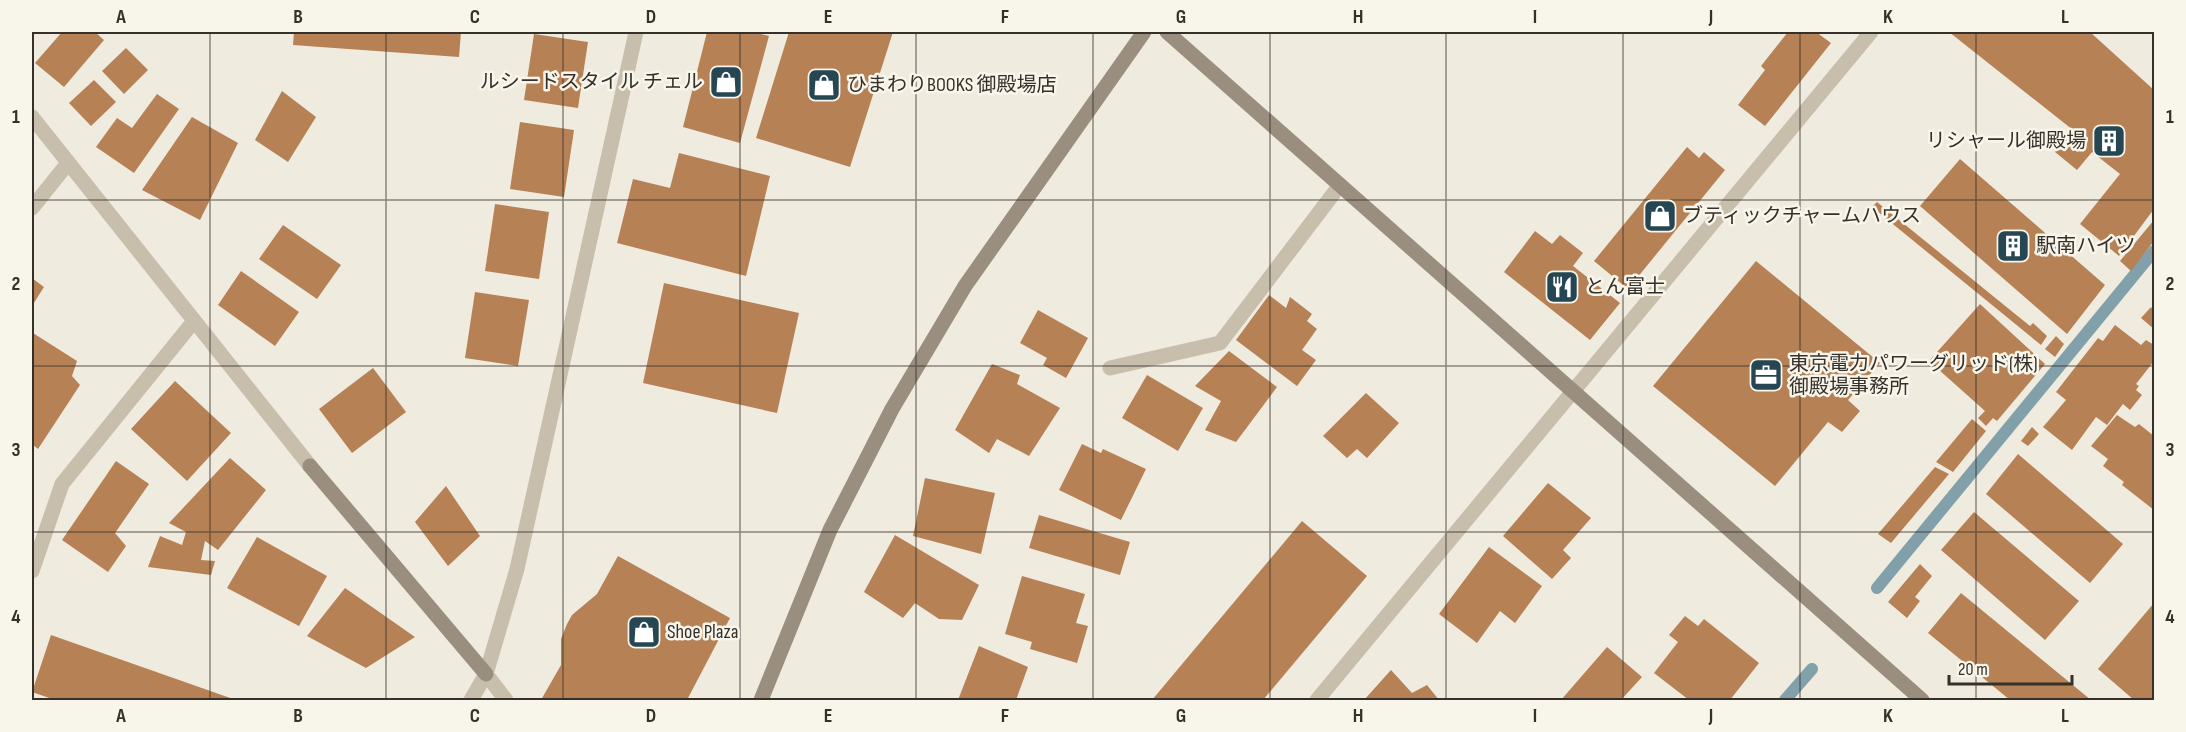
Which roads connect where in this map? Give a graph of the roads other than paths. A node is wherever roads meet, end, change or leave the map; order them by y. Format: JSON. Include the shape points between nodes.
{"nodes":[{"id":1,"x":636,"y":32,"type":"edge"},
{"id":2,"x":1144,"y":32,"type":"edge"},
{"id":3,"x":1167,"y":32,"type":"edge"},
{"id":4,"x":1872,"y":32,"type":"edge"},
{"id":5,"x":32,"y":117,"type":"edge"},
{"id":6,"x":68,"y":163,"type":"junction"},
{"id":7,"x":1340,"y":185,"type":"junction"},
{"id":8,"x":32,"y":208,"type":"edge"},
{"id":9,"x":194,"y":321,"type":"junction"},
{"id":10,"x":1110,"y":368,"type":"dead end"},
{"id":11,"x":1573,"y":393,"type":"junction"},
{"id":12,"x":32,"y":571,"type":"edge"},
{"id":13,"x":486,"y":675,"type":"junction"},
{"id":14,"x":471,"y":700,"type":"edge"},
{"id":15,"x":506,"y":700,"type":"edge"},
{"id":16,"x":761,"y":700,"type":"edge"},
{"id":17,"x":1317,"y":700,"type":"edge"},
{"id":18,"x":1922,"y":700,"type":"edge"}],
"edges":[{"from":1,"to":13,"type":"street","via":[[517,569]]},
{"from":2,"to":16,"type":"street","via":[[965,286],[892,409],[830,530]]},
{"from":3,"to":7,"type":"street"},
{"from":4,"to":11,"type":"street"},
{"from":5,"to":6,"type":"street"},
{"from":6,"to":8,"type":"street"},
{"from":6,"to":9,"type":"street"},
{"from":7,"to":10,"type":"street","via":[[1220,343]]},
{"from":7,"to":11,"type":"street"},
{"from":9,"to":12,"type":"street","via":[[62,484]]},
{"from":9,"to":13,"type":"street"},
{"from":11,"to":17,"type":"street"},
{"from":11,"to":18,"type":"street"},
{"from":13,"to":14,"type":"street"},
{"from":13,"to":15,"type":"street"}]}
